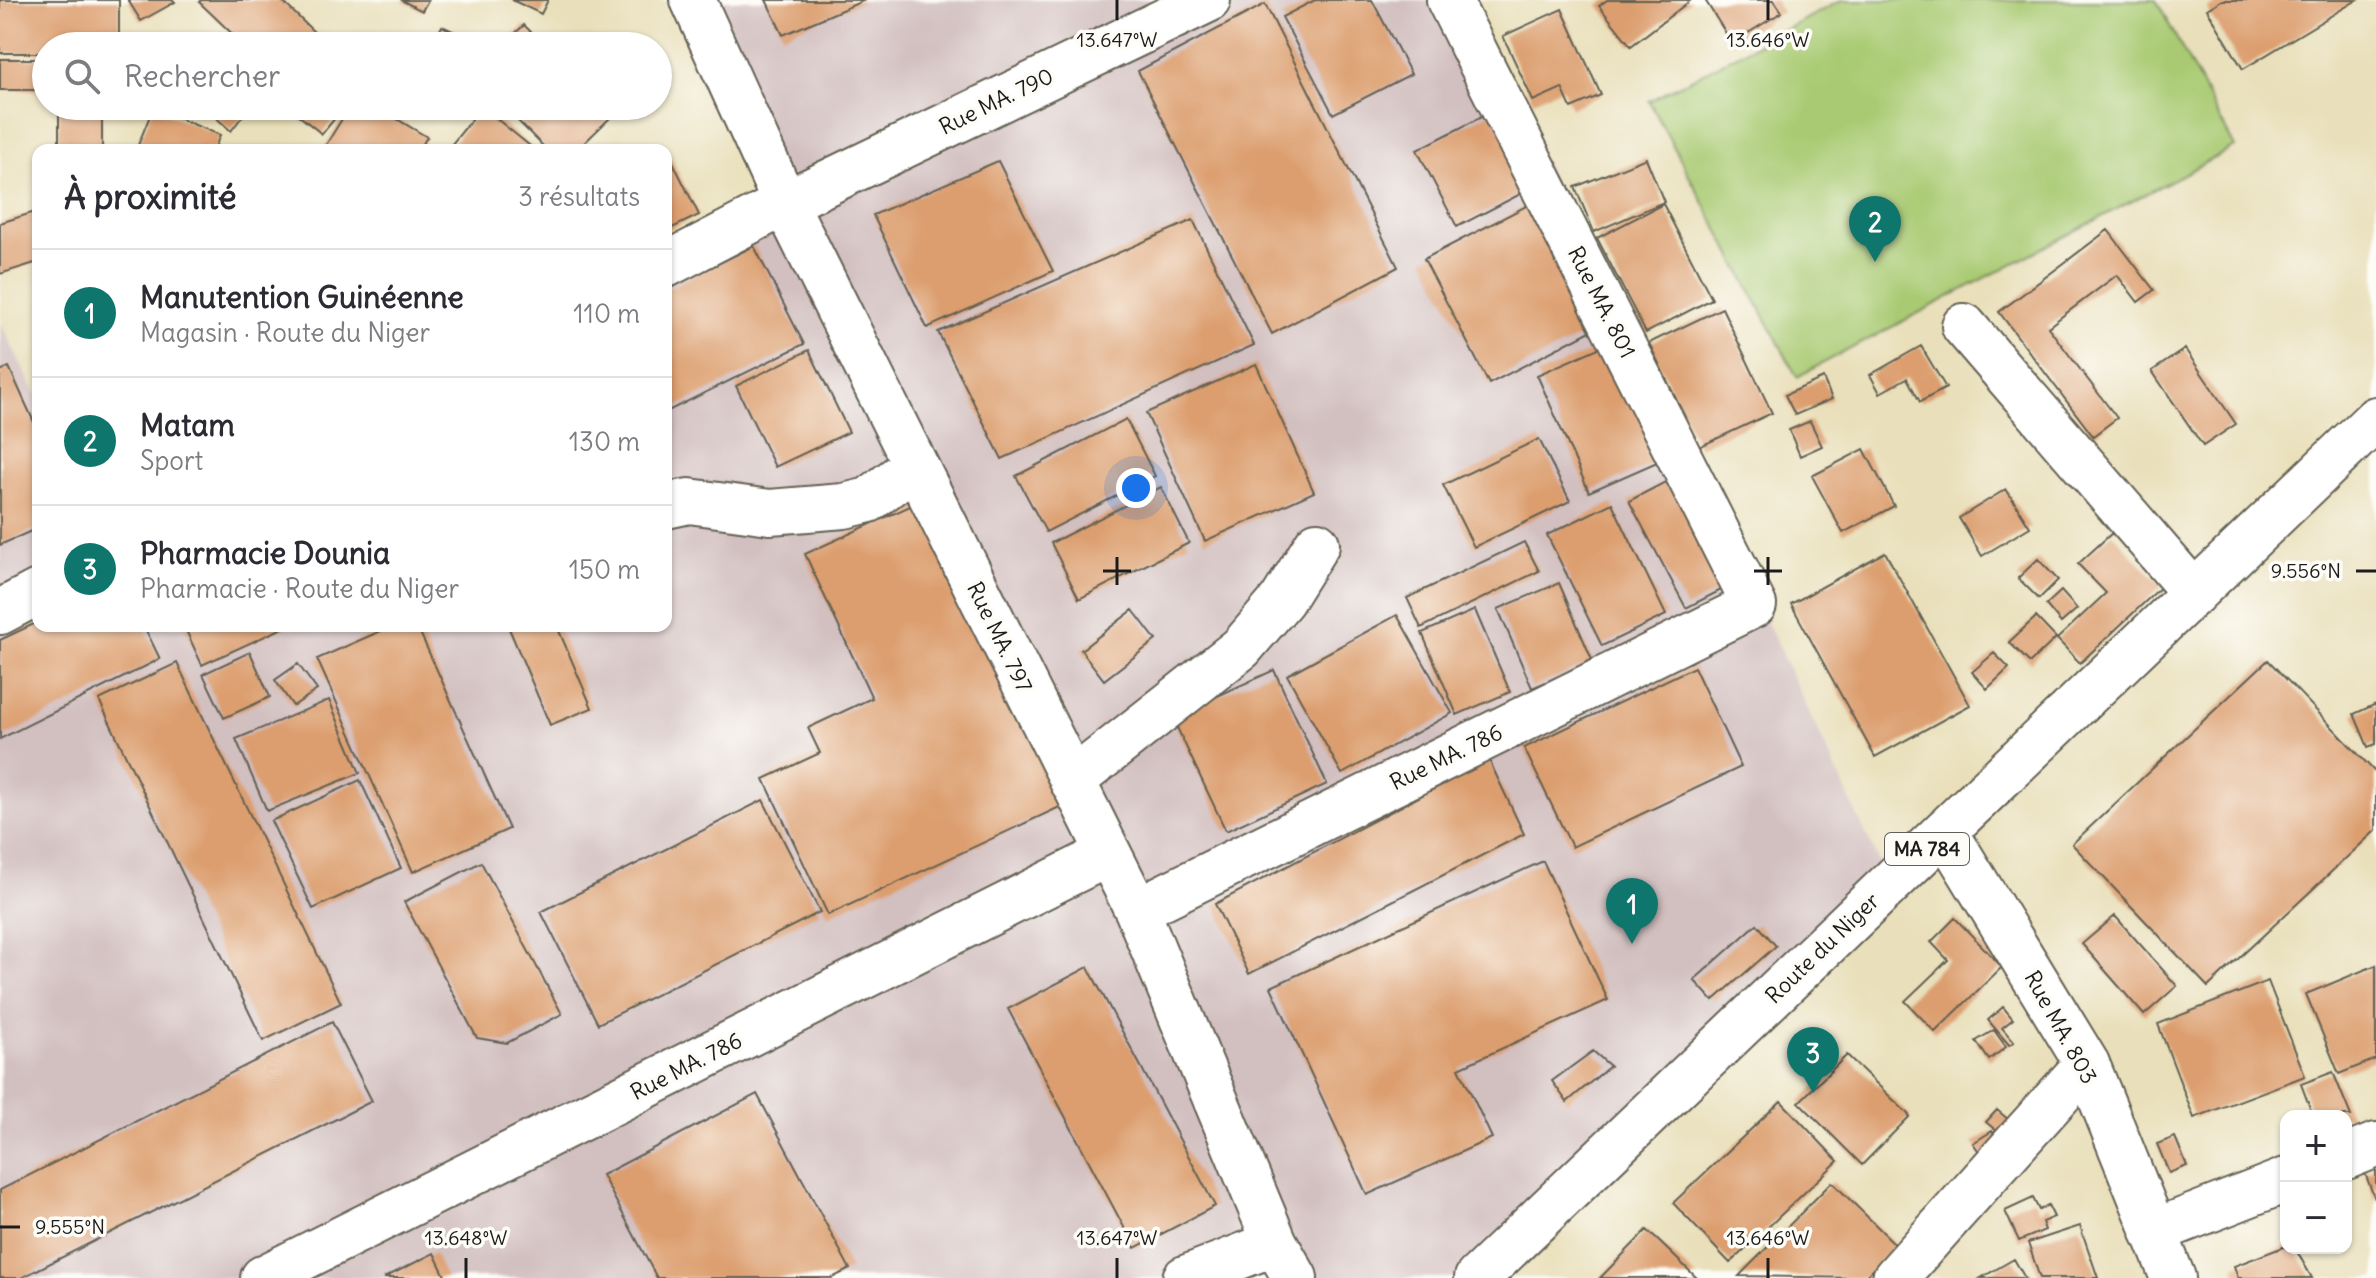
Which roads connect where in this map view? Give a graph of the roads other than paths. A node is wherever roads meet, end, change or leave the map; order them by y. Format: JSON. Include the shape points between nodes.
{"nodes":[{"id":1,"x":693,"y":0,"type":"edge"},
{"id":2,"x":1208,"y":0,"type":"edge"},
{"id":3,"x":1449,"y":0,"type":"edge"},
{"id":4,"x":785,"y":203,"type":"junction"},
{"id":5,"x":672,"y":262,"type":"edge"},
{"id":6,"x":1964,"y":326,"type":"dead end"},
{"id":7,"x":2376,"y":419,"type":"edge"},
{"id":8,"x":915,"y":465,"type":"junction"},
{"id":9,"x":672,"y":505,"type":"edge"},
{"id":10,"x":1317,"y":544,"type":"dead end"},
{"id":11,"x":2194,"y":593,"type":"junction"},
{"id":12,"x":32,"y":595,"type":"edge"},
{"id":13,"x":1754,"y":605,"type":"joint"},
{"id":14,"x":0,"y":612,"type":"edge"},
{"id":15,"x":1072,"y":781,"type":"junction"},
{"id":16,"x":1945,"y":831,"type":"junction"},
{"id":17,"x":1108,"y":854,"type":"junction"},
{"id":18,"x":1137,"y":910,"type":"junction"},
{"id":19,"x":2087,"y":1064,"type":"junction"},
{"id":20,"x":2376,"y":1145,"type":"edge"},
{"id":21,"x":2352,"y":1155,"type":"edge"},
{"id":22,"x":2281,"y":1182,"type":"edge"},
{"id":23,"x":2153,"y":1232,"type":"junction"},
{"id":24,"x":1285,"y":1260,"type":"edge"},
{"id":25,"x":263,"y":1278,"type":"edge"},
{"id":26,"x":1185,"y":1278,"type":"edge"},
{"id":27,"x":1477,"y":1278,"type":"edge"},
{"id":28,"x":1895,"y":1278,"type":"edge"},
{"id":29,"x":2173,"y":1278,"type":"edge"}],
"edges":[{"from":1,"to":4,"type":"street","name":"Rue MA. 797"},
{"from":2,"to":4,"type":"street","name":"Rue MA. 790"},
{"from":3,"to":13,"type":"street","name":"Rue MA. 801"},
{"from":4,"to":5,"type":"street","name":"Rue MA. 790"},
{"from":4,"to":8,"type":"street","name":"Rue MA. 797"},
{"from":6,"to":11,"type":"street"},
{"from":7,"to":11,"type":"street","name":"Route du Niger","number":"MA 784"},
{"from":8,"to":9,"type":"street","via":[[869,500],[844,506],[770,512],[689,501]]},
{"from":8,"to":15,"type":"street","name":"Rue MA. 797"},
{"from":10,"to":15,"type":"street","via":[[1282,600],[1241,648]]},
{"from":11,"to":16,"type":"street","name":"Route du Niger","number":"MA 784"},
{"from":12,"to":14,"type":"street"},
{"from":13,"to":18,"type":"street","name":"Rue MA. 786"},
{"from":15,"to":17,"type":"street","name":"Rue MA. 797"},
{"from":16,"to":19,"type":"street","name":"Rue MA. 803"},
{"from":16,"to":27,"type":"street","name":"Route du Niger","number":"MA 784"},
{"from":17,"to":18,"type":"street","name":"Rue MA. 797"},
{"from":17,"to":25,"type":"street","name":"Rue MA. 786"},
{"from":18,"to":24,"type":"street","name":"Rue MA. 797"},
{"from":19,"to":23,"type":"street","name":"Rue MA. 803"},
{"from":19,"to":28,"type":"street"},
{"from":20,"to":21,"type":"street"},
{"from":22,"to":23,"type":"street"},
{"from":23,"to":29,"type":"street","name":"Rue MA. 803"},
{"from":24,"to":26,"type":"street"}]}
